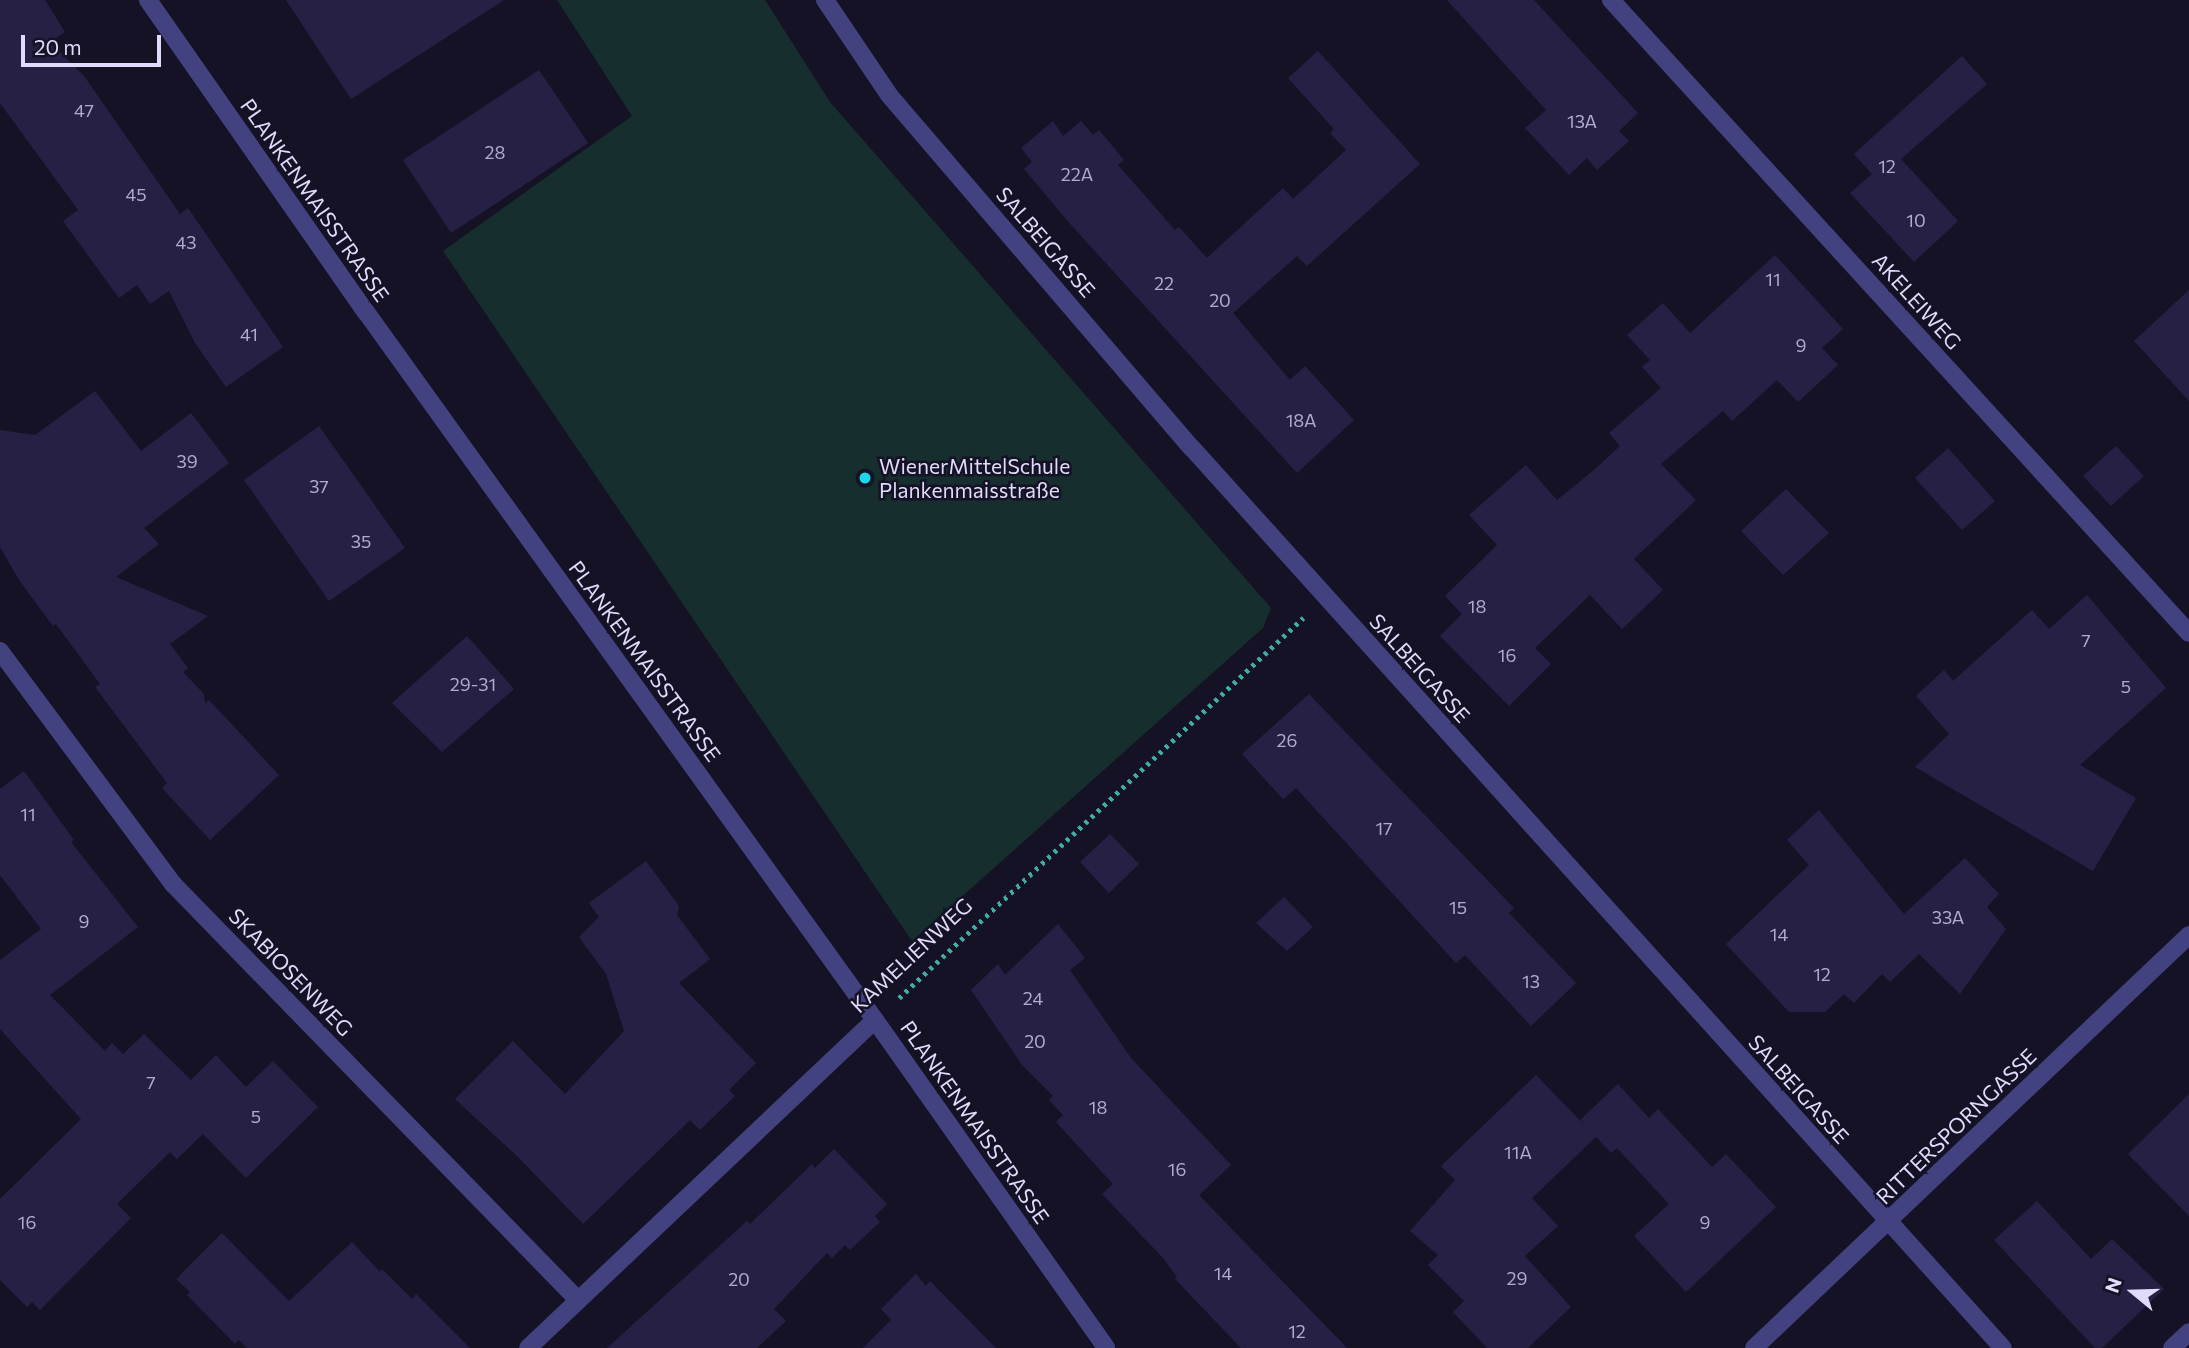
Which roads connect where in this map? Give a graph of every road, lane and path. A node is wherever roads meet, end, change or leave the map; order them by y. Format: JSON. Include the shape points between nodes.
{"nodes":[{"id":1,"x":148,"y":0,"type":"edge"},
{"id":2,"x":825,"y":0,"type":"edge"},
{"id":3,"x":1611,"y":0,"type":"edge"},
{"id":4,"x":1325,"y":597,"type":"junction"},
{"id":5,"x":2189,"y":633,"type":"edge"},
{"id":6,"x":0,"y":651,"type":"edge"},
{"id":7,"x":2189,"y":935,"type":"edge"},
{"id":8,"x":875,"y":1020,"type":"junction"},
{"id":9,"x":1888,"y":1222,"type":"junction"},
{"id":10,"x":578,"y":1300,"type":"junction"},
{"id":11,"x":2189,"y":1332,"type":"edge"},
{"id":12,"x":528,"y":1348,"type":"edge"},
{"id":13,"x":1106,"y":1348,"type":"edge"},
{"id":14,"x":1754,"y":1348,"type":"edge"},
{"id":15,"x":2003,"y":1348,"type":"edge"},
{"id":16,"x":2172,"y":1348,"type":"edge"}],
"edges":[{"from":1,"to":8,"type":"street","name":"PLANKENMAISSTRASSE","via":[[366,313]]},
{"from":2,"to":4,"type":"street","name":"SALBEIGASSE","via":[[889,95]]},
{"from":3,"to":5,"type":"street","name":"AKELEIWEG"},
{"from":4,"to":8,"type":"path","name":"KAMELIENWEG"},
{"from":4,"to":9,"type":"street","name":"SALBEIGASSE"},
{"from":6,"to":10,"type":"street","name":"SKABIOSENWEG","via":[[173,884]]},
{"from":7,"to":9,"type":"street","name":"RITTERSPORNGASSE"},
{"from":8,"to":10,"type":"street","name":"KAMELIENWEG"},
{"from":8,"to":13,"type":"street","name":"PLANKENMAISSTRASSE"},
{"from":9,"to":14,"type":"street","name":"RITTERSPORNGASSE"},
{"from":9,"to":15,"type":"street","name":"SALBEIGASSE"},
{"from":10,"to":12,"type":"street","name":"KAMELIENWEG"},
{"from":11,"to":16,"type":"street"}]}
